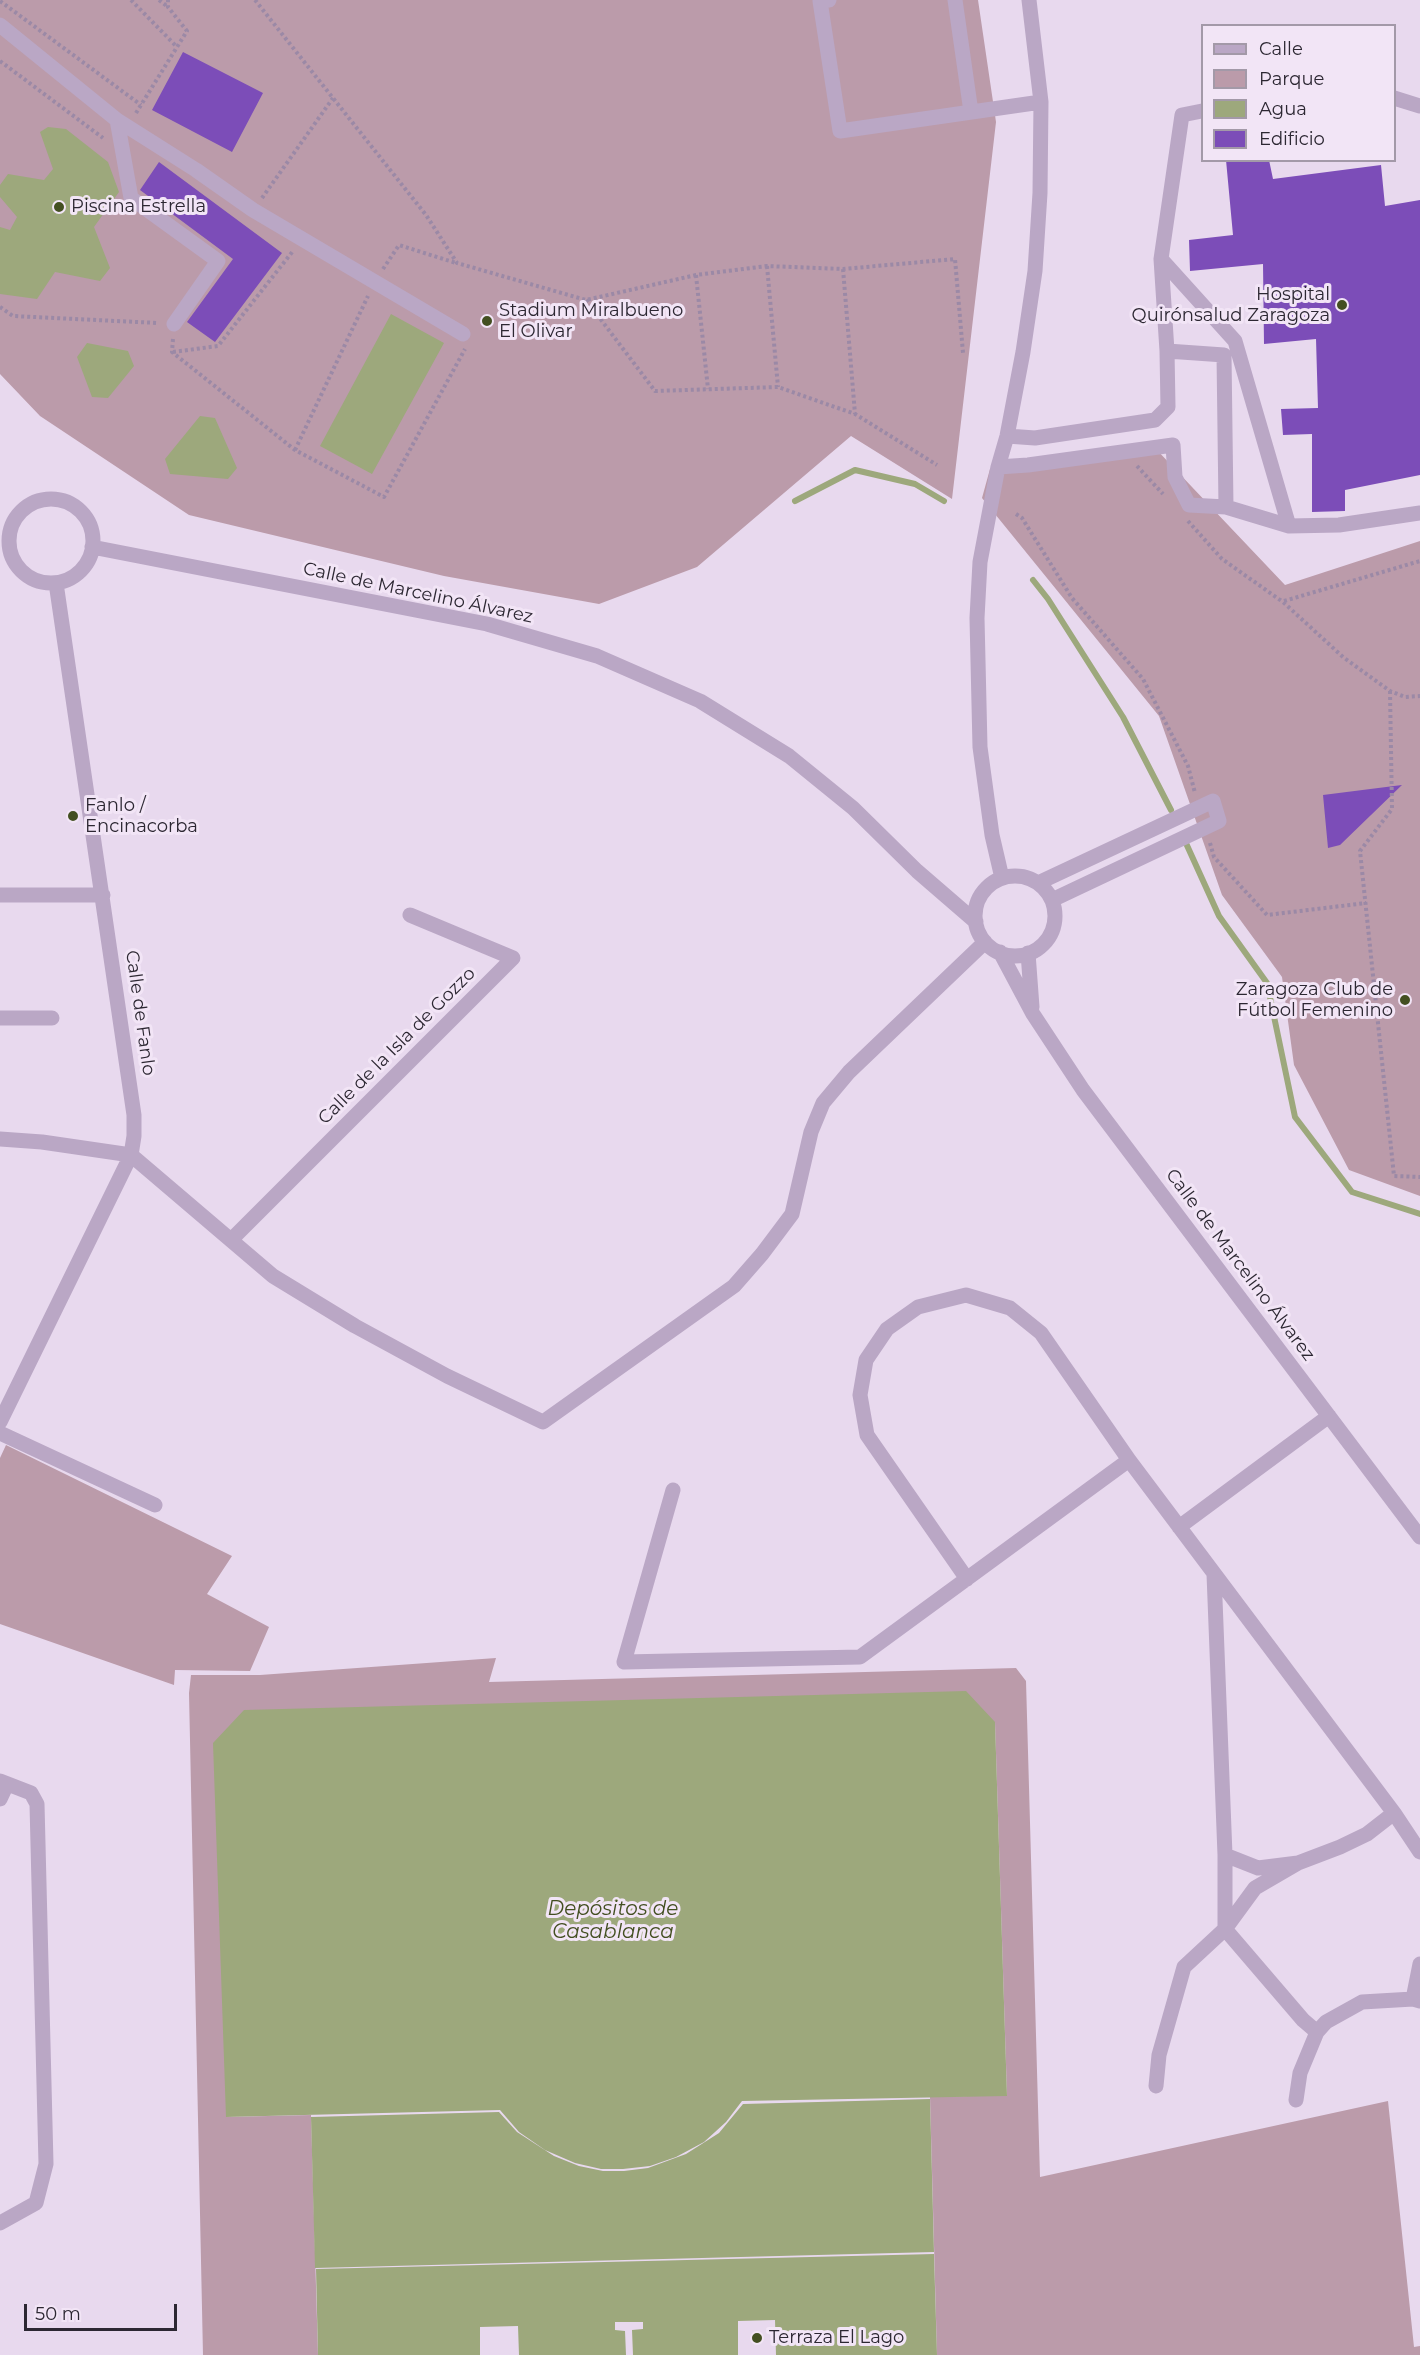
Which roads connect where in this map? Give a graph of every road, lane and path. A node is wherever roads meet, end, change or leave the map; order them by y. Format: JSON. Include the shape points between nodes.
{"nodes":[{"id":1,"x":132,"y":0,"type":"edge"},
{"id":2,"x":159,"y":0,"type":"edge"},
{"id":3,"x":168,"y":0,"type":"edge"},
{"id":4,"x":255,"y":0,"type":"edge"},
{"id":5,"x":955,"y":0,"type":"edge"},
{"id":6,"x":1029,"y":0,"type":"edge"},
{"id":7,"x":0,"y":1,"type":"edge"},
{"id":8,"x":824,"y":1,"type":"edge"},
{"id":9,"x":168,"y":7,"type":"junction"},
{"id":10,"x":0,"y":25,"type":"edge"},
{"id":11,"x":177,"y":47,"type":"junction"},
{"id":12,"x":0,"y":62,"type":"edge"},
{"id":13,"x":333,"y":98,"type":"junction"},
{"id":14,"x":1396,"y":98,"type":"edge"},
{"id":15,"x":1041,"y":102,"type":"junction"},
{"id":16,"x":141,"y":105,"type":"junction"},
{"id":17,"x":1420,"y":106,"type":"edge"},
{"id":18,"x":1201,"y":111,"type":"edge"},
{"id":19,"x":971,"y":112,"type":"junction"},
{"id":20,"x":122,"y":123,"type":"junction"},
{"id":21,"x":123,"y":152,"type":"junction"},
{"id":22,"x":253,"y":210,"type":"junction"},
{"id":23,"x":303,"y":239,"type":"junction"},
{"id":24,"x":1161,"y":260,"type":"junction"},
{"id":25,"x":457,"y":263,"type":"junction"},
{"id":26,"x":766,"y":266,"type":"junction"},
{"id":27,"x":843,"y":269,"type":"junction"},
{"id":28,"x":696,"y":275,"type":"junction"},
{"id":29,"x":375,"y":281,"type":"junction"},
{"id":30,"x":586,"y":300,"type":"junction"},
{"id":31,"x":0,"y":307,"type":"edge"},
{"id":32,"x":174,"y":324,"type":"junction"},
{"id":33,"x":463,"y":334,"type":"joint"},
{"id":34,"x":1167,"y":351,"type":"junction"},
{"id":35,"x":172,"y":352,"type":"junction"},
{"id":36,"x":963,"y":353,"type":"dead end"},
{"id":37,"x":777,"y":387,"type":"junction"},
{"id":38,"x":708,"y":389,"type":"junction"},
{"id":39,"x":855,"y":414,"type":"junction"},
{"id":40,"x":1007,"y":436,"type":"junction"},
{"id":41,"x":295,"y":450,"type":"junction"},
{"id":42,"x":1136,"y":464,"type":"dead end"},
{"id":43,"x":937,"y":465,"type":"dead end"},
{"id":44,"x":998,"y":467,"type":"junction"},
{"id":45,"x":1167,"y":499,"type":"dead end"},
{"id":46,"x":1226,"y":507,"type":"junction"},
{"id":47,"x":1420,"y":513,"type":"edge"},
{"id":48,"x":1016,"y":514,"type":"dead end"},
{"id":49,"x":1183,"y":516,"type":"dead end"},
{"id":50,"x":1289,"y":526,"type":"junction"},
{"id":51,"x":5,"y":532,"type":"edge"},
{"id":52,"x":92,"y":547,"type":"junction"},
{"id":53,"x":1420,"y":561,"type":"edge"},
{"id":54,"x":56,"y":583,"type":"junction"},
{"id":55,"x":1283,"y":602,"type":"junction"},
{"id":56,"x":1390,"y":691,"type":"junction"},
{"id":57,"x":1420,"y":696,"type":"edge"},
{"id":58,"x":1199,"y":807,"type":"junction"},
{"id":59,"x":1206,"y":826,"type":"junction"},
{"id":60,"x":1002,"y":878,"type":"junction"},
{"id":61,"x":1038,"y":883,"type":"junction"},
{"id":62,"x":0,"y":895,"type":"edge"},
{"id":63,"x":103,"y":895,"type":"junction"},
{"id":64,"x":947,"y":896,"type":"junction"},
{"id":65,"x":980,"y":896,"type":"junction"},
{"id":66,"x":1052,"y":900,"type":"junction"},
{"id":67,"x":1365,"y":903,"type":"junction"},
{"id":68,"x":410,"y":915,"type":"dead end"},
{"id":69,"x":976,"y":922,"type":"junction"},
{"id":70,"x":985,"y":942,"type":"junction"},
{"id":71,"x":1000,"y":952,"type":"junction"},
{"id":72,"x":1028,"y":953,"type":"junction"},
{"id":73,"x":1033,"y":1014,"type":"junction"},
{"id":74,"x":0,"y":1018,"type":"edge"},
{"id":75,"x":52,"y":1018,"type":"dead end"},
{"id":76,"x":0,"y":1139,"type":"edge"},
{"id":77,"x":130,"y":1155,"type":"junction"},
{"id":78,"x":1420,"y":1177,"type":"edge"},
{"id":79,"x":231,"y":1240,"type":"junction"},
{"id":80,"x":1329,"y":1416,"type":"junction"},
{"id":81,"x":0,"y":1422,"type":"edge"},
{"id":82,"x":0,"y":1433,"type":"edge"},
{"id":83,"x":1129,"y":1460,"type":"junction"},
{"id":84,"x":673,"y":1490,"type":"dead end"},
{"id":85,"x":155,"y":1505,"type":"dead end"},
{"id":86,"x":1179,"y":1527,"type":"junction"},
{"id":87,"x":1420,"y":1537,"type":"edge"},
{"id":88,"x":1214,"y":1574,"type":"junction"},
{"id":89,"x":967,"y":1579,"type":"junction"},
{"id":90,"x":4,"y":1783,"type":"edge"},
{"id":91,"x":0,"y":1799,"type":"edge"},
{"id":92,"x":1394,"y":1813,"type":"junction"},
{"id":93,"x":1420,"y":1852,"type":"edge"},
{"id":94,"x":1226,"y":1855,"type":"junction"},
{"id":95,"x":1298,"y":1863,"type":"junction"},
{"id":96,"x":1225,"y":1929,"type":"junction"},
{"id":97,"x":1420,"y":1964,"type":"edge"},
{"id":98,"x":1417,"y":2000,"type":"edge"},
{"id":99,"x":1317,"y":2032,"type":"junction"},
{"id":100,"x":1156,"y":2086,"type":"dead end"},
{"id":101,"x":1296,"y":2100,"type":"dead end"},
{"id":102,"x":0,"y":2223,"type":"edge"}],
"edges":[{"from":1,"to":11,"type":"path"},
{"from":2,"to":9,"type":"path"},
{"from":3,"to":9,"type":"path"},
{"from":4,"to":13,"type":"path"},
{"from":5,"to":19,"type":"street"},
{"from":6,"to":15,"type":"street"},
{"from":7,"to":16,"type":"path"},
{"from":8,"to":19,"type":"street","via":[[840,131]]},
{"from":9,"to":11,"type":"path","via":[[187,31]]},
{"from":10,"to":20,"type":"street"},
{"from":11,"to":16,"type":"path"},
{"from":12,"to":21,"type":"path"},
{"from":13,"to":22,"type":"path"},
{"from":13,"to":25,"type":"path","via":[[426,215]]},
{"from":14,"to":17,"type":"street"},
{"from":15,"to":19,"type":"street"},
{"from":15,"to":40,"type":"street","via":[[1035,271]]},
{"from":16,"to":20,"type":"path"},
{"from":18,"to":24,"type":"street","via":[[1182,115]]},
{"from":20,"to":21,"type":"street"},
{"from":20,"to":22,"type":"street"},
{"from":21,"to":32,"type":"street","via":[[131,198],[218,261]]},
{"from":22,"to":23,"type":"street"},
{"from":23,"to":29,"type":"street"},
{"from":23,"to":35,"type":"path","via":[[218,346]]},
{"from":24,"to":34,"type":"street"},
{"from":24,"to":50,"type":"street","via":[[1235,341]]},
{"from":25,"to":29,"type":"path","via":[[399,245]]},
{"from":25,"to":30,"type":"path"},
{"from":26,"to":27,"type":"path"},
{"from":26,"to":28,"type":"path"},
{"from":26,"to":37,"type":"path"},
{"from":27,"to":36,"type":"path","via":[[955,259]]},
{"from":27,"to":39,"type":"path"},
{"from":28,"to":30,"type":"path"},
{"from":28,"to":38,"type":"path"},
{"from":29,"to":33,"type":"street"},
{"from":29,"to":41,"type":"path"},
{"from":30,"to":38,"type":"path","via":[[655,390]]},
{"from":31,"to":32,"type":"path","via":[[13,316]]},
{"from":32,"to":35,"type":"path"},
{"from":33,"to":41,"type":"path","via":[[466,347],[384,497]]},
{"from":34,"to":40,"type":"street","via":[[1168,407],[1155,420],[1035,438]]},
{"from":34,"to":46,"type":"street","via":[[1224,355]]},
{"from":35,"to":41,"type":"path"},
{"from":37,"to":38,"type":"path"},
{"from":37,"to":39,"type":"path"},
{"from":39,"to":43,"type":"path"},
{"from":40,"to":44,"type":"street"},
{"from":42,"to":45,"type":"path"},
{"from":44,"to":46,"type":"street","via":[[1173,445],[1175,477],[1189,505]]},
{"from":44,"to":60,"type":"street","via":[[980,562],[977,667],[980,747]]},
{"from":46,"to":50,"type":"street"},
{"from":47,"to":50,"type":"street","via":[[1339,525]]},
{"from":48,"to":58,"type":"path","via":[[1072,598],[1143,679],[1188,766]]},
{"from":49,"to":55,"type":"path","via":[[1222,559]]},
{"from":51,"to":52,"type":"street","via":[[31,504],[57,500],[69,504],[88,522]]},
{"from":51,"to":54,"type":"street","via":[[13,561],[21,571],[37,580]]},
{"from":52,"to":54,"type":"street","via":[[80,571]]},
{"from":52,"to":64,"type":"street","name":"Calle de Marcelino Álvarez","via":[[487,624],[597,656],[700,701],[789,756],[853,808]]},
{"from":53,"to":55,"type":"path"},
{"from":54,"to":63,"type":"street","name":"Calle de Fanlo"},
{"from":55,"to":56,"type":"path","via":[[1343,657]]},
{"from":56,"to":57,"type":"path","via":[[1405,697]]},
{"from":56,"to":67,"type":"path","via":[[1392,809],[1360,851]]},
{"from":58,"to":59,"type":"street","via":[[1213,801],[1219,821]]},
{"from":58,"to":61,"type":"street"},
{"from":59,"to":66,"type":"street"},
{"from":59,"to":67,"type":"path","via":[[1214,857],[1266,915]]},
{"from":60,"to":61,"type":"street","via":[[1020,877]]},
{"from":60,"to":65,"type":"street"},
{"from":61,"to":66,"type":"street"},
{"from":62,"to":63,"type":"street"},
{"from":63,"to":77,"type":"street","name":"Calle de Fanlo","via":[[134,1115]]},
{"from":64,"to":65,"type":"street"},
{"from":64,"to":69,"type":"street","name":"Calle de Marcelino Álvarez"},
{"from":65,"to":69,"type":"street"},
{"from":66,"to":72,"type":"street","via":[[1055,911],[1051,932],[1046,941]]},
{"from":67,"to":78,"type":"path","via":[[1394,1176]]},
{"from":68,"to":79,"type":"street","name":"Calle de la Isla de Gozzo","via":[[513,958]]},
{"from":69,"to":70,"type":"street","name":"Calle de Marcelino Álvarez"},
{"from":70,"to":71,"type":"street","name":"Calle de Marcelino Álvarez"},
{"from":70,"to":79,"type":"street","via":[[849,1072],[823,1103],[811,1132],[792,1214],[734,1287],[543,1422],[355,1326],[273,1276]]},
{"from":71,"to":72,"type":"street"},
{"from":71,"to":73,"type":"street","name":"Calle de Marcelino Álvarez"},
{"from":72,"to":73,"type":"street","name":"Calle de Marcelino Álvarez"},
{"from":73,"to":80,"type":"street","name":"Calle de Marcelino Álvarez","via":[[1083,1090]]},
{"from":74,"to":75,"type":"street"},
{"from":76,"to":77,"type":"street"},
{"from":77,"to":79,"type":"street"},
{"from":77,"to":81,"type":"street","name":"Calle de Fanlo"},
{"from":80,"to":86,"type":"street"},
{"from":80,"to":87,"type":"street","name":"Calle de Marcelino Álvarez"},
{"from":82,"to":85,"type":"street"},
{"from":83,"to":86,"type":"street"},
{"from":83,"to":89,"type":"street"},
{"from":83,"to":89,"type":"street","via":[[1041,1334],[1010,1308],[966,1295],[918,1307],[887,1329],[866,1359],[860,1395],[867,1435]]},
{"from":84,"to":89,"type":"street","via":[[624,1662],[860,1657]]},
{"from":86,"to":88,"type":"street"},
{"from":88,"to":92,"type":"street"},
{"from":88,"to":94,"type":"street"},
{"from":90,"to":91,"type":"street"},
{"from":90,"to":102,"type":"street","via":[[31,1793],[37,1804],[46,2164],[36,2203]]},
{"from":92,"to":93,"type":"street"},
{"from":92,"to":95,"type":"street","via":[[1358,1838]]},
{"from":94,"to":95,"type":"street","via":[[1258,1868]]},
{"from":94,"to":96,"type":"street"},
{"from":95,"to":96,"type":"street","via":[[1255,1888]]},
{"from":96,"to":99,"type":"street"},
{"from":96,"to":100,"type":"street","via":[[1184,1967],[1160,2055]]},
{"from":97,"to":98,"type":"street"},
{"from":98,"to":99,"type":"street","via":[[1362,2002],[1326,2022]]},
{"from":99,"to":101,"type":"street","via":[[1300,2073]]}]}
